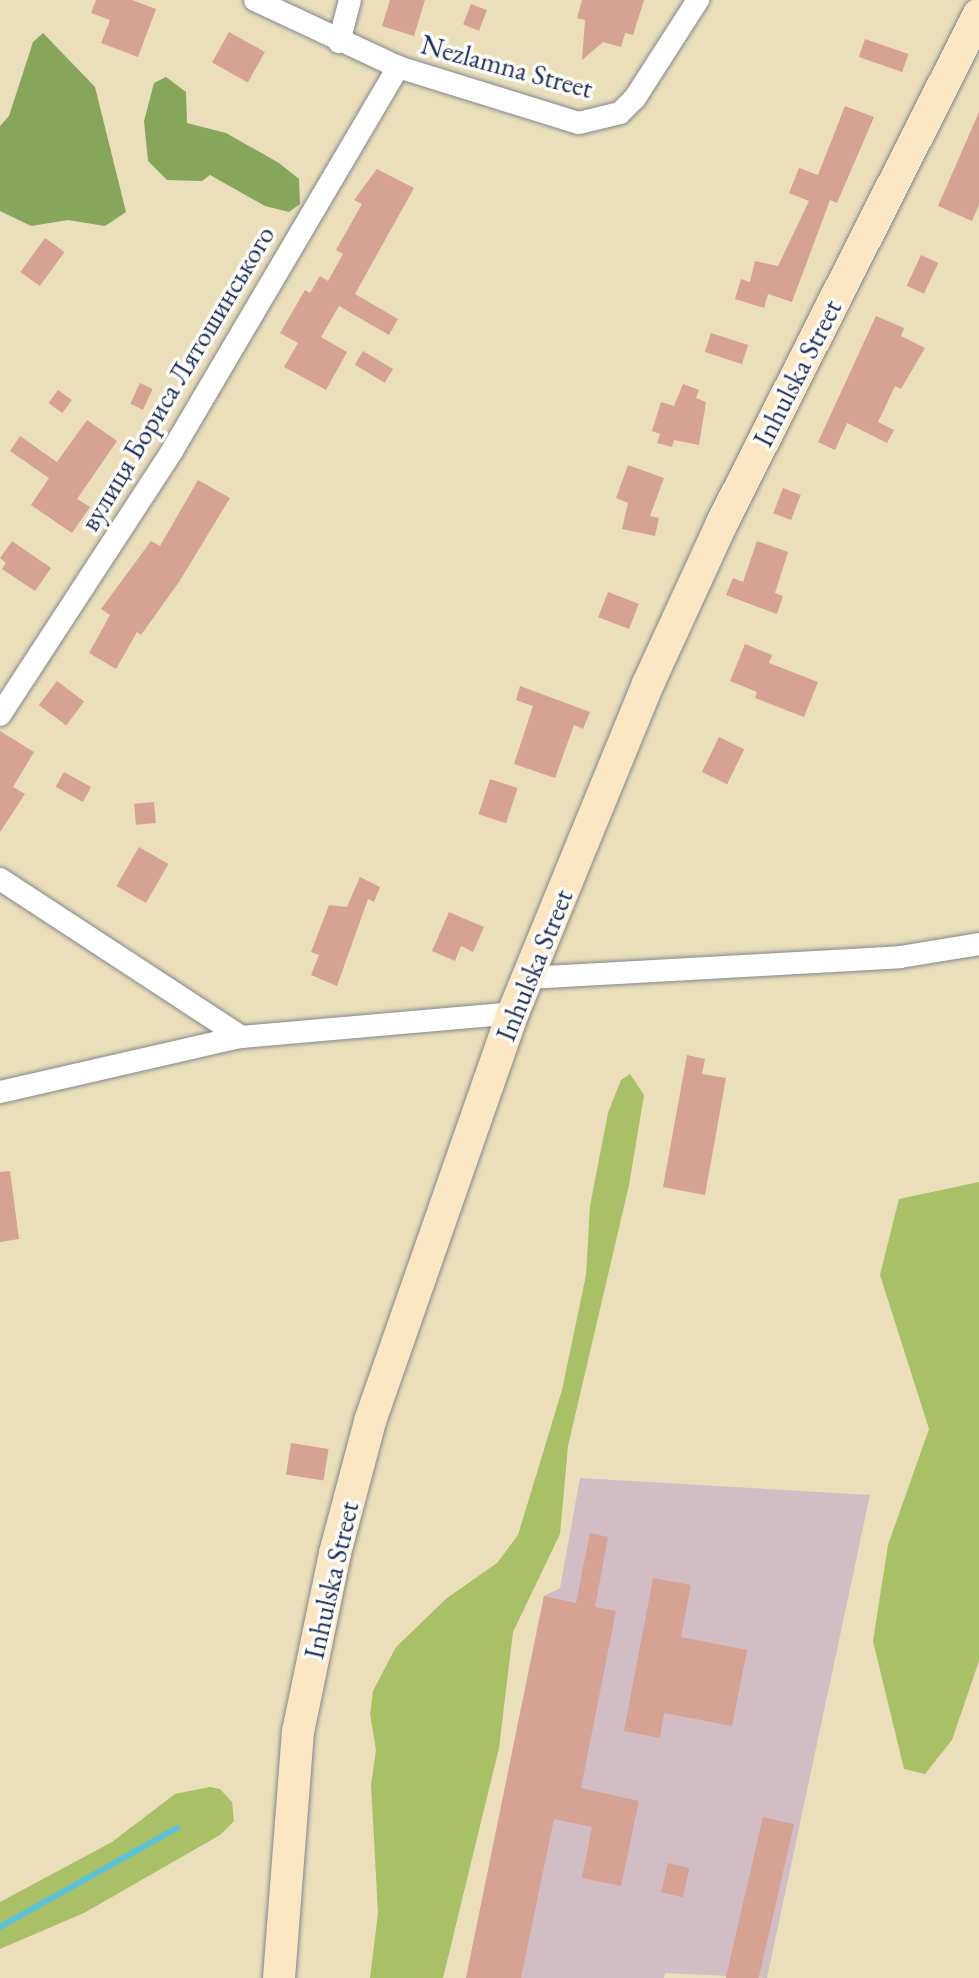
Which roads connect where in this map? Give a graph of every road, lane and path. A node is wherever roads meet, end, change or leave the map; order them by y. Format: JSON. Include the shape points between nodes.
{"nodes":[{"id":1,"x":255,"y":0,"type":"edge"},
{"id":2,"x":350,"y":0,"type":"edge"},
{"id":3,"x":698,"y":0,"type":"edge"},
{"id":4,"x":979,"y":14,"type":"edge"},
{"id":5,"x":339,"y":42,"type":"junction"},
{"id":6,"x":398,"y":67,"type":"junction"},
{"id":7,"x":0,"y":715,"type":"edge"},
{"id":8,"x":0,"y":879,"type":"edge"},
{"id":9,"x":979,"y":944,"type":"edge"},
{"id":10,"x":528,"y":978,"type":"junction"},
{"id":11,"x":513,"y":1013,"type":"junction"},
{"id":12,"x":241,"y":1037,"type":"junction"},
{"id":13,"x":0,"y":1092,"type":"edge"},
{"id":14,"x":279,"y":1978,"type":"edge"}],
"edges":[{"from":1,"to":5,"type":"street","name":"Nezlamna Street"},
{"from":2,"to":5,"type":"street"},
{"from":3,"to":6,"type":"street","name":"Nezlamna Street","via":[[635,98],[601,122],[559,118]]},
{"from":4,"to":10,"type":"street","name":"Inhulska Street","via":[[722,523],[648,684]]},
{"from":5,"to":6,"type":"street","name":"Nezlamna Street"},
{"from":6,"to":7,"type":"street","name":"вулиця Бориса Лятошинського","via":[[172,451]]},
{"from":8,"to":12,"type":"street"},
{"from":9,"to":10,"type":"street","via":[[900,957]]},
{"from":10,"to":11,"type":"street","name":"Inhulska Street"},
{"from":11,"to":12,"type":"street"},
{"from":11,"to":14,"type":"street","name":"Inhulska Street","via":[[370,1421],[335,1553],[298,1732]]},
{"from":12,"to":13,"type":"street"}]}
